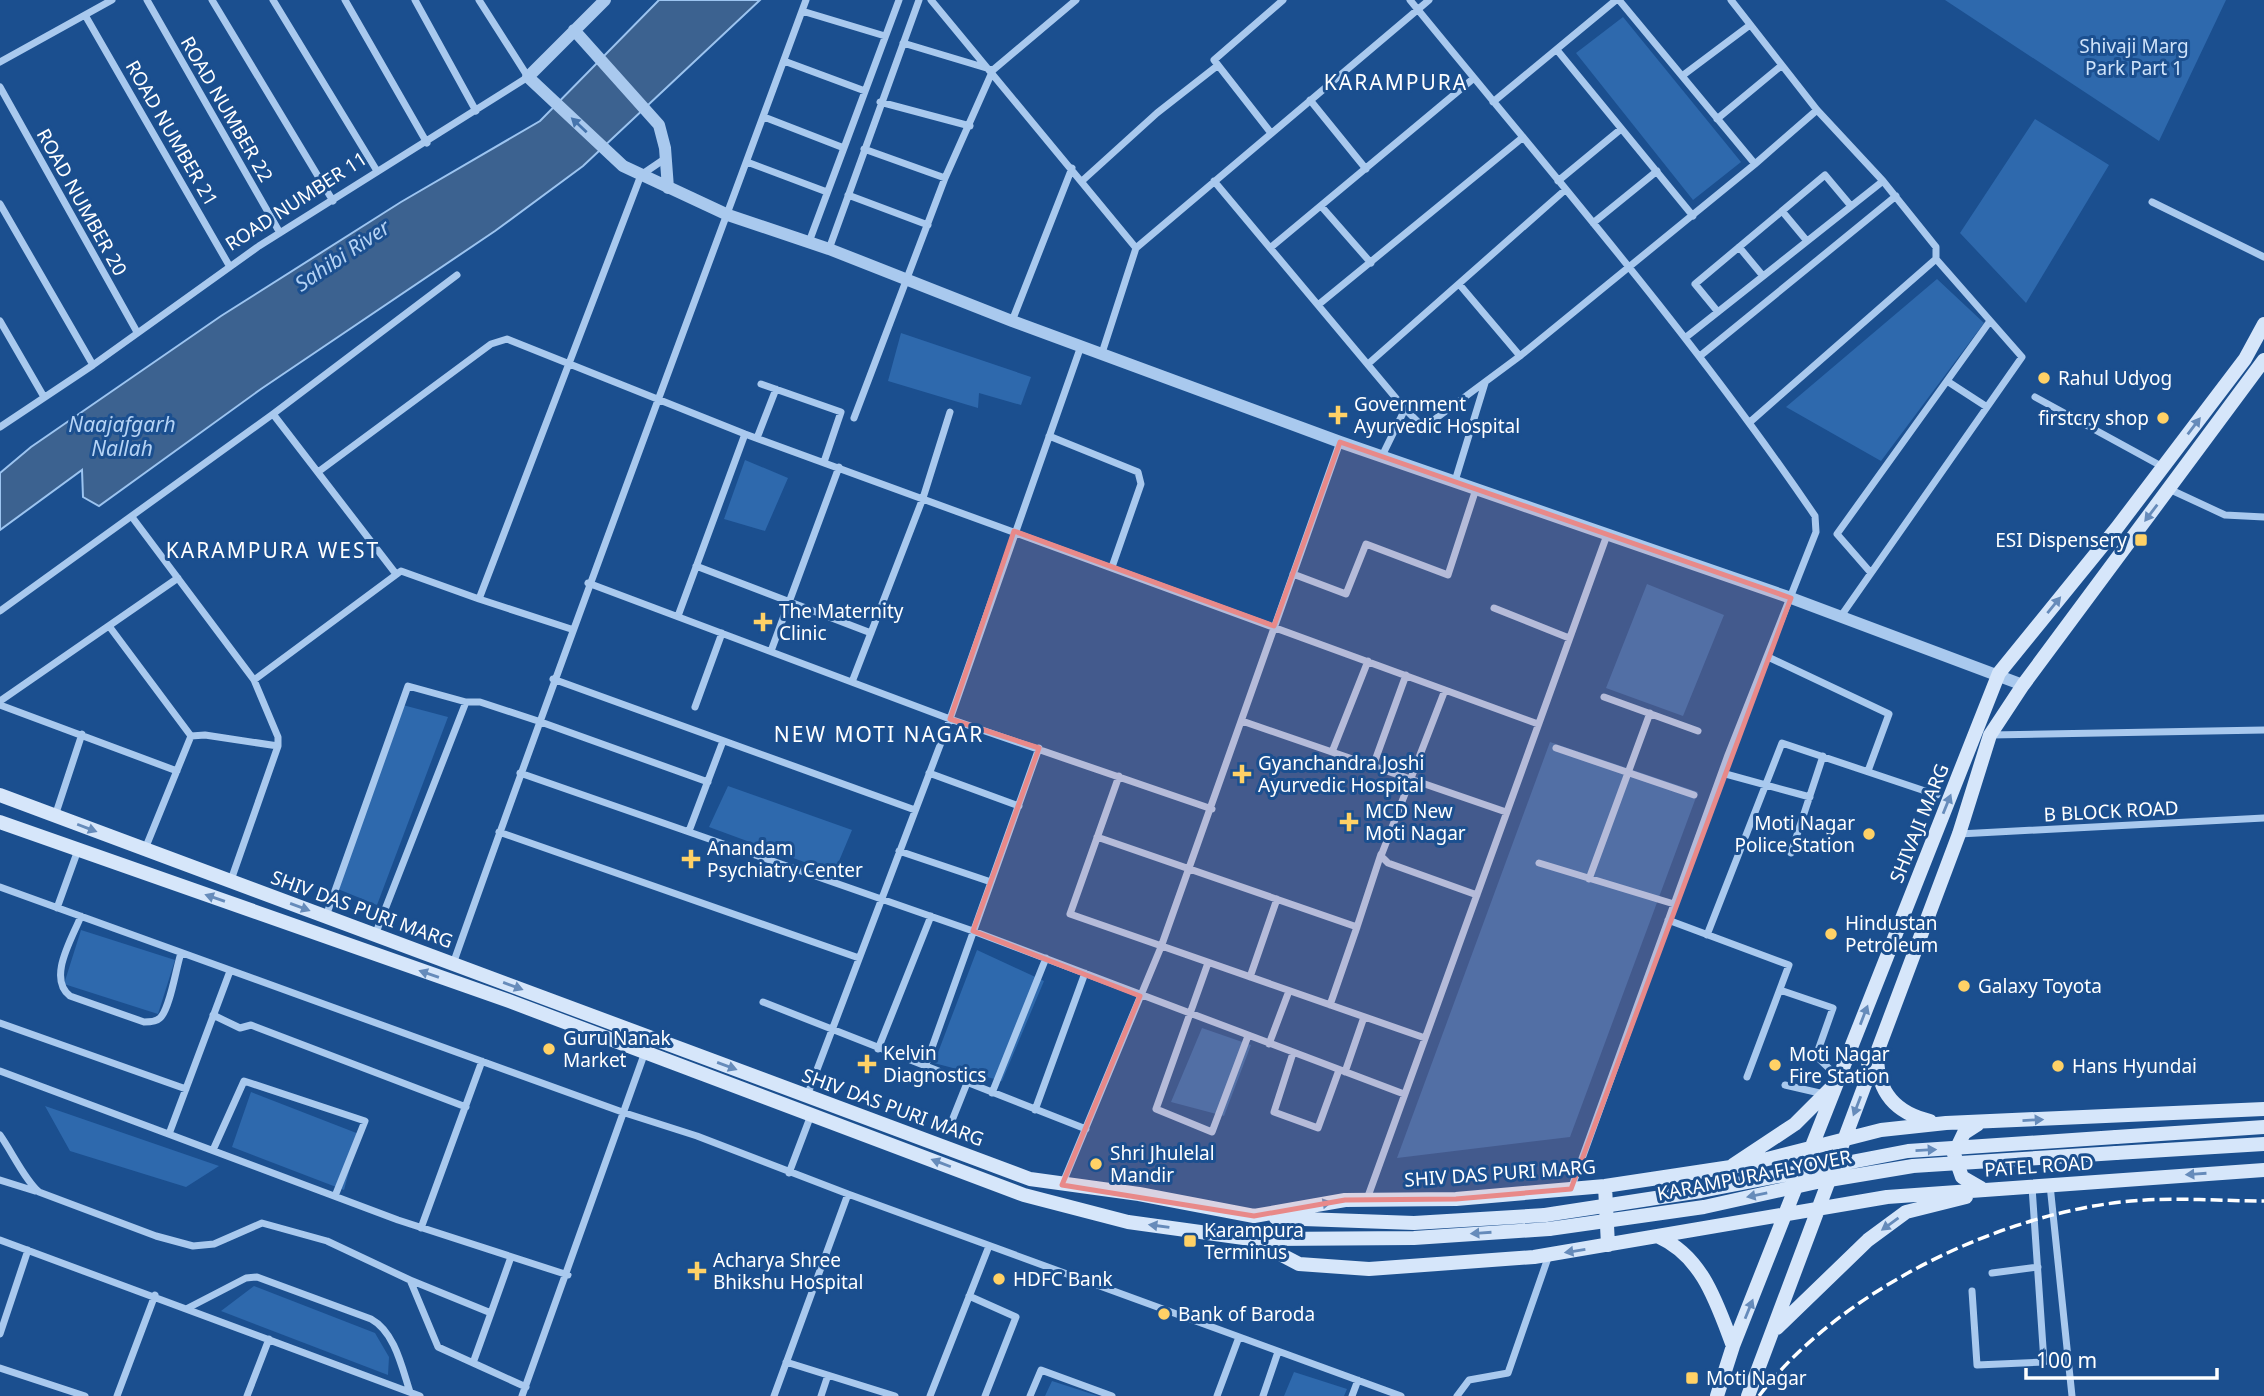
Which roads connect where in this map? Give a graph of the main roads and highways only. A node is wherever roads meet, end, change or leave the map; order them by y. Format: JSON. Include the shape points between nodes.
{"nodes":[{"id":1,"x":2264,"y":324,"type":"edge"},
{"id":2,"x":2264,"y":360,"type":"edge"},
{"id":3,"x":0,"y":795,"type":"edge"},
{"id":4,"x":0,"y":822,"type":"edge"},
{"id":5,"x":1877,"y":1053,"type":"junction"},
{"id":6,"x":1840,"y":1079,"type":"junction"},
{"id":7,"x":2264,"y":1109,"type":"edge"},
{"id":8,"x":1986,"y":1122,"type":"junction"},
{"id":9,"x":1946,"y":1123,"type":"junction"},
{"id":10,"x":2264,"y":1127,"type":"edge"},
{"id":11,"x":1844,"y":1140,"type":"junction"},
{"id":12,"x":2264,"y":1144,"type":"edge"},
{"id":13,"x":1813,"y":1148,"type":"junction"},
{"id":14,"x":1729,"y":1167,"type":"junction"},
{"id":15,"x":2264,"y":1170,"type":"edge"},
{"id":16,"x":1605,"y":1186,"type":"junction"},
{"id":17,"x":2000,"y":1188,"type":"junction"},
{"id":18,"x":1983,"y":1189,"type":"junction"},
{"id":19,"x":1818,"y":1209,"type":"junction"},
{"id":20,"x":1787,"y":1215,"type":"junction"},
{"id":21,"x":1254,"y":1216,"type":"junction"},
{"id":22,"x":1547,"y":1222,"type":"junction"},
{"id":23,"x":1659,"y":1237,"type":"junction"},
{"id":24,"x":1251,"y":1239,"type":"junction"},
{"id":25,"x":1608,"y":1245,"type":"junction"},
{"id":26,"x":1772,"y":1334,"type":"junction"},
{"id":27,"x":1733,"y":1346,"type":"junction"},
{"id":28,"x":1717,"y":1396,"type":"edge"},
{"id":29,"x":1748,"y":1396,"type":"edge"}],
"edges":[{"from":6,"to":1,"type":"main road","name":"SHIVAJI MARG","one_way":true,"via":[[1999,673],[2163,467],[2245,359]]},
{"from":2,"to":5,"type":"main road","name":"SHIVAJI MARG","one_way":true,"via":[[2022,685],[1990,735],[1959,834]]},
{"from":3,"to":21,"type":"main road","name":"SHIV DAS PURI MARG","one_way":true,"via":[[1030,1179]]},
{"from":24,"to":4,"type":"main road","name":"SHIV DAS PURI MARG","one_way":true,"via":[[1128,1222],[1024,1195],[645,1052]]},
{"from":5,"to":9,"type":"main road","via":[[1882,1088],[1895,1106],[1916,1118]]},
{"from":5,"to":11,"type":"main road","name":"SHIVAJI MARG","one_way":true},
{"from":6,"to":13,"type":"main road","name":"SHIVAJI MARG"},
{"from":6,"to":14,"type":"main road","via":[[1795,1124]]},
{"from":8,"to":7,"type":"main road","one_way":true},
{"from":8,"to":9,"type":"main road"},
{"from":8,"to":18,"type":"main road","via":[[1964,1132],[1954,1154],[1962,1177]]},
{"from":9,"to":11,"type":"main road","via":[[1881,1130]]},
{"from":22,"to":10,"type":"main road","name":"KARAMPURA FLYOVER","one_way":true,"bridge":true,"via":[[1908,1151]]},
{"from":11,"to":13,"type":"main road","name":"SHIV DAS PURI MARG"},
{"from":11,"to":19,"type":"main road","name":"SHIVAJI MARG"},
{"from":12,"to":22,"type":"main road","name":"KARAMPURA FLYOVER","one_way":true,"bridge":true,"via":[[1913,1166],[1704,1207]]},
{"from":13,"to":14,"type":"main road","name":"SHIV DAS PURI MARG"},
{"from":13,"to":20,"type":"main road","name":"SHIVAJI MARG"},
{"from":14,"to":16,"type":"main road","name":"SHIV DAS PURI MARG"},
{"from":15,"to":17,"type":"main road","name":"PATEL ROAD","one_way":true},
{"from":21,"to":16,"type":"main road","name":"SHIV DAS PURI MARG","one_way":true,"via":[[1345,1200],[1456,1199]]},
{"from":16,"to":25,"type":"main road"},
{"from":17,"to":18,"type":"main road","name":"PATEL ROAD"},
{"from":17,"to":26,"type":"main road","one_way":true,"via":[[1906,1212],[1868,1240]]},
{"from":18,"to":19,"type":"main road","name":"PATEL ROAD","via":[[1887,1197]]},
{"from":19,"to":20,"type":"main road","name":"PATEL ROAD"},
{"from":19,"to":26,"type":"main road","name":"SHIVAJI MARG"},
{"from":20,"to":23,"type":"main road","name":"SHIV DAS PURI MARG"},
{"from":27,"to":20,"type":"main road","name":"SHIVAJI MARG","one_way":true},
{"from":21,"to":22,"type":"main road","name":"KARAMPURA FLYOVER","via":[[1414,1223]]},
{"from":22,"to":24,"type":"main road","name":"KARAMPURA FLYOVER","one_way":true,"via":[[1414,1238]]},
{"from":23,"to":25,"type":"main road","name":"SHIV DAS PURI MARG"},
{"from":23,"to":27,"type":"main road","via":[[1677,1246],[1696,1266],[1715,1298]]},
{"from":25,"to":24,"type":"main road","name":"SHIV DAS PURI MARG","one_way":true,"via":[[1549,1255],[1369,1269],[1299,1264]]},
{"from":26,"to":29,"type":"main road","name":"SHIVAJI MARG"},
{"from":27,"to":28,"type":"main road","name":"SHIVAJI MARG"}]}
